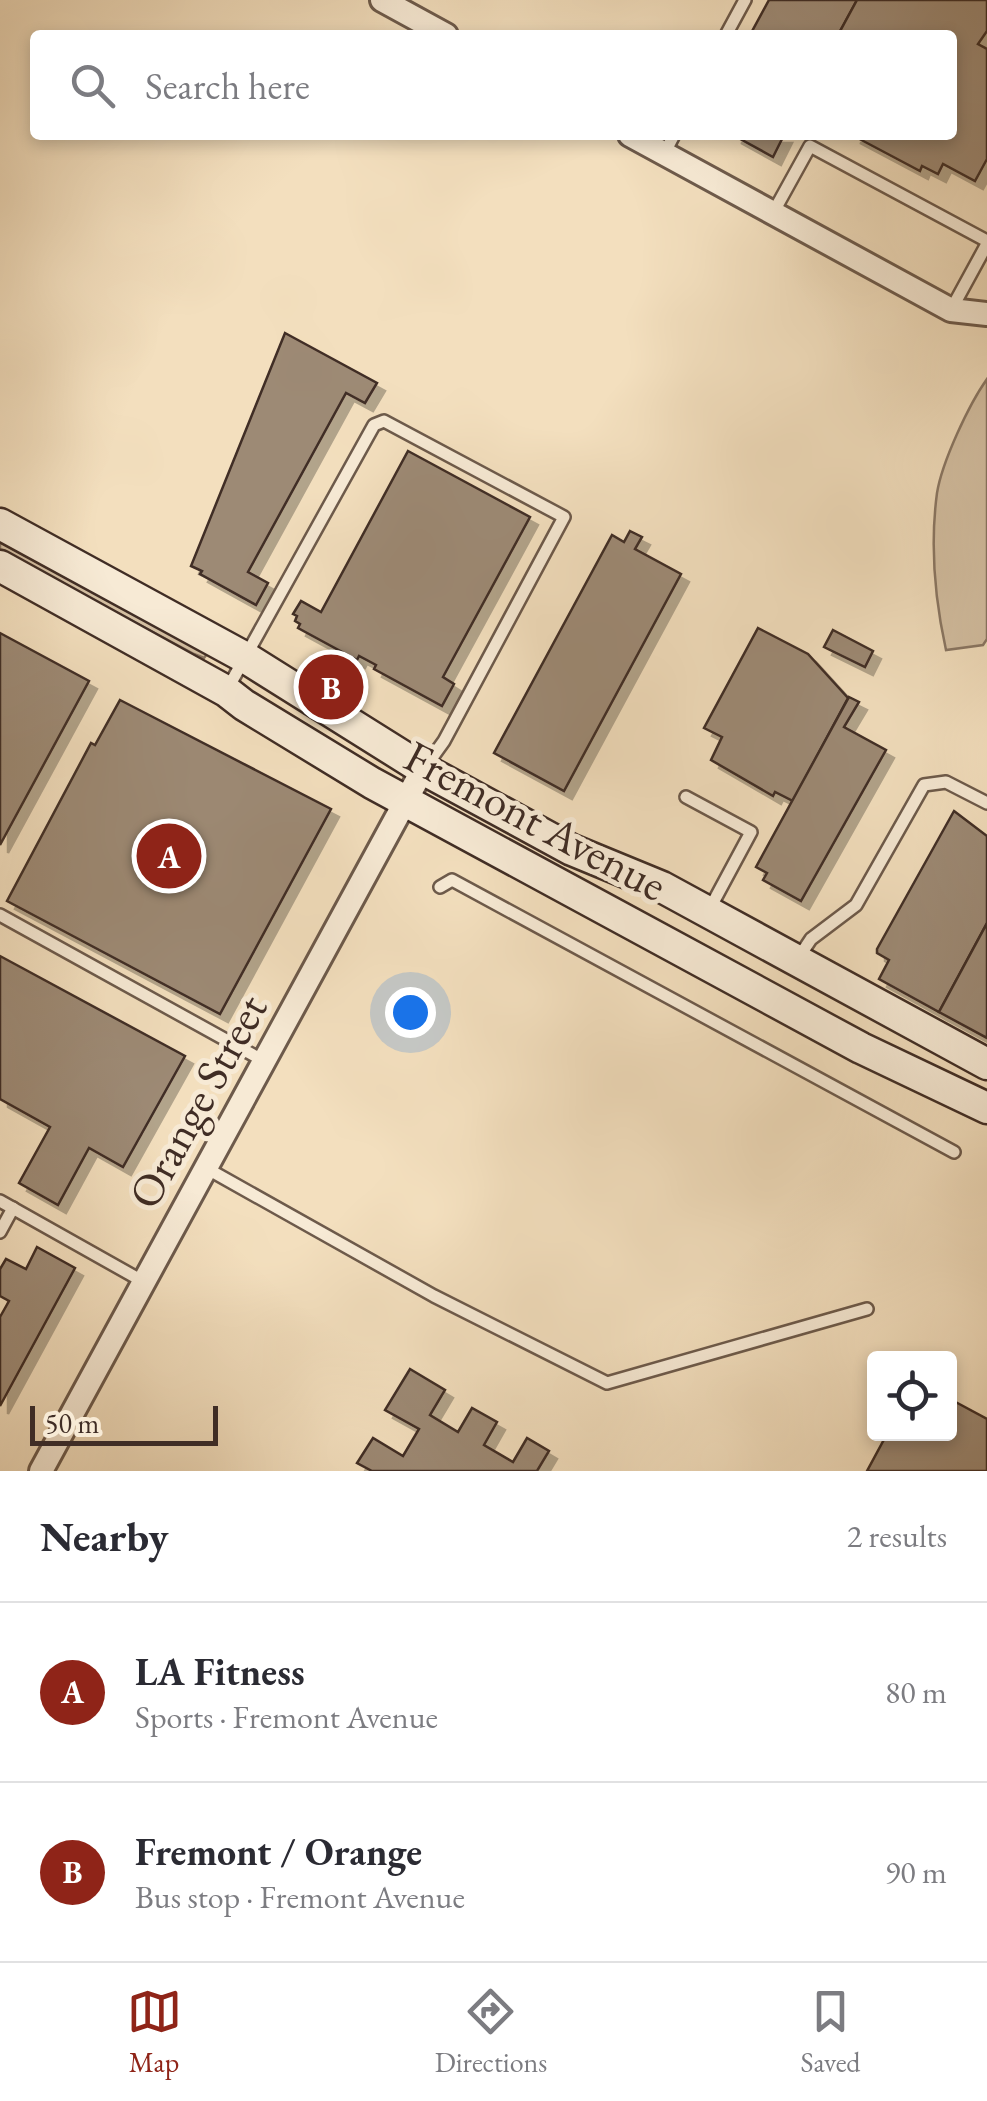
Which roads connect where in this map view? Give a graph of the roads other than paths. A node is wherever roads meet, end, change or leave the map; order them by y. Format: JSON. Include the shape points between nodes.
{"nodes":[{"id":1,"x":382,"y":0,"type":"edge"},
{"id":2,"x":745,"y":0,"type":"edge"},
{"id":3,"x":418,"y":8,"type":"edge"},
{"id":4,"x":441,"y":30,"type":"edge"},
{"id":5,"x":729,"y":30,"type":"edge"},
{"id":6,"x":669,"y":144,"type":"edge"},
{"id":7,"x":773,"y":213,"type":"junction"},
{"id":8,"x":987,"y":242,"type":"edge"},
{"id":9,"x":951,"y":310,"type":"junction"},
{"id":10,"x":987,"y":314,"type":"edge"},
{"id":11,"x":0,"y":524,"type":"edge"},
{"id":12,"x":0,"y":566,"type":"edge"},
{"id":13,"x":246,"y":658,"type":"junction"},
{"id":14,"x":226,"y":691,"type":"junction"},
{"id":15,"x":423,"y":770,"type":"junction"},
{"id":16,"x":686,"y":796,"type":"dead end"},
{"id":17,"x":406,"y":801,"type":"junction"},
{"id":18,"x":987,"y":803,"type":"edge"},
{"id":19,"x":440,"y":888,"type":"dead end"},
{"id":20,"x":708,"y":912,"type":"junction"},
{"id":21,"x":0,"y":914,"type":"edge"},
{"id":22,"x":796,"y":960,"type":"junction"},
{"id":23,"x":264,"y":1061,"type":"junction"},
{"id":24,"x":987,"y":1064,"type":"edge"},
{"id":25,"x":987,"y":1108,"type":"edge"},
{"id":26,"x":954,"y":1152,"type":"dead end"},
{"id":27,"x":206,"y":1168,"type":"junction"},
{"id":28,"x":0,"y":1201,"type":"edge"},
{"id":29,"x":13,"y":1208,"type":"junction"},
{"id":30,"x":0,"y":1232,"type":"edge"},
{"id":31,"x":144,"y":1282,"type":"junction"},
{"id":32,"x":867,"y":1309,"type":"dead end"},
{"id":33,"x":41,"y":1471,"type":"edge"}],
"edges":[{"from":1,"to":3,"type":"street"},
{"from":2,"to":5,"type":"lane"},
{"from":3,"to":4,"type":"street"},
{"from":6,"to":7,"type":"street"},
{"from":7,"to":8,"type":"lane","via":[[810,146]]},
{"from":7,"to":9,"type":"street"},
{"from":8,"to":9,"type":"lane"},
{"from":9,"to":10,"type":"street"},
{"from":11,"to":13,"type":"main road","name":"Fremont Avenue"},
{"from":12,"to":14,"type":"main road","name":"Fremont Avenue"},
{"from":13,"to":14,"type":"lane"},
{"from":13,"to":15,"type":"main road","name":"Fremont Avenue"},
{"from":13,"to":15,"type":"lane","via":[[374,425],[384,421],[564,517]]},
{"from":14,"to":17,"type":"main road","name":"Fremont Avenue"},
{"from":15,"to":17,"type":"street","name":"Orange Street"},
{"from":15,"to":20,"type":"main road","name":"Fremont Avenue","via":[[572,850]]},
{"from":16,"to":20,"type":"lane","via":[[751,832]]},
{"from":17,"to":23,"type":"street","name":"Orange Street"},
{"from":17,"to":25,"type":"main road","name":"Fremont Avenue","via":[[861,1048]]},
{"from":18,"to":22,"type":"lane","via":[[946,782],[924,785],[856,905]]},
{"from":19,"to":26,"type":"lane","via":[[452,880]]},
{"from":20,"to":22,"type":"main road","name":"Fremont Avenue"},
{"from":21,"to":23,"type":"lane"},
{"from":22,"to":24,"type":"main road","name":"Fremont Avenue"},
{"from":23,"to":27,"type":"street","name":"Orange Street"},
{"from":27,"to":31,"type":"street","name":"Orange Street"},
{"from":27,"to":32,"type":"lane","via":[[434,1296],[607,1382]]},
{"from":28,"to":29,"type":"lane"},
{"from":29,"to":30,"type":"lane"},
{"from":29,"to":31,"type":"lane"},
{"from":31,"to":33,"type":"street","name":"Orange Street"}]}
